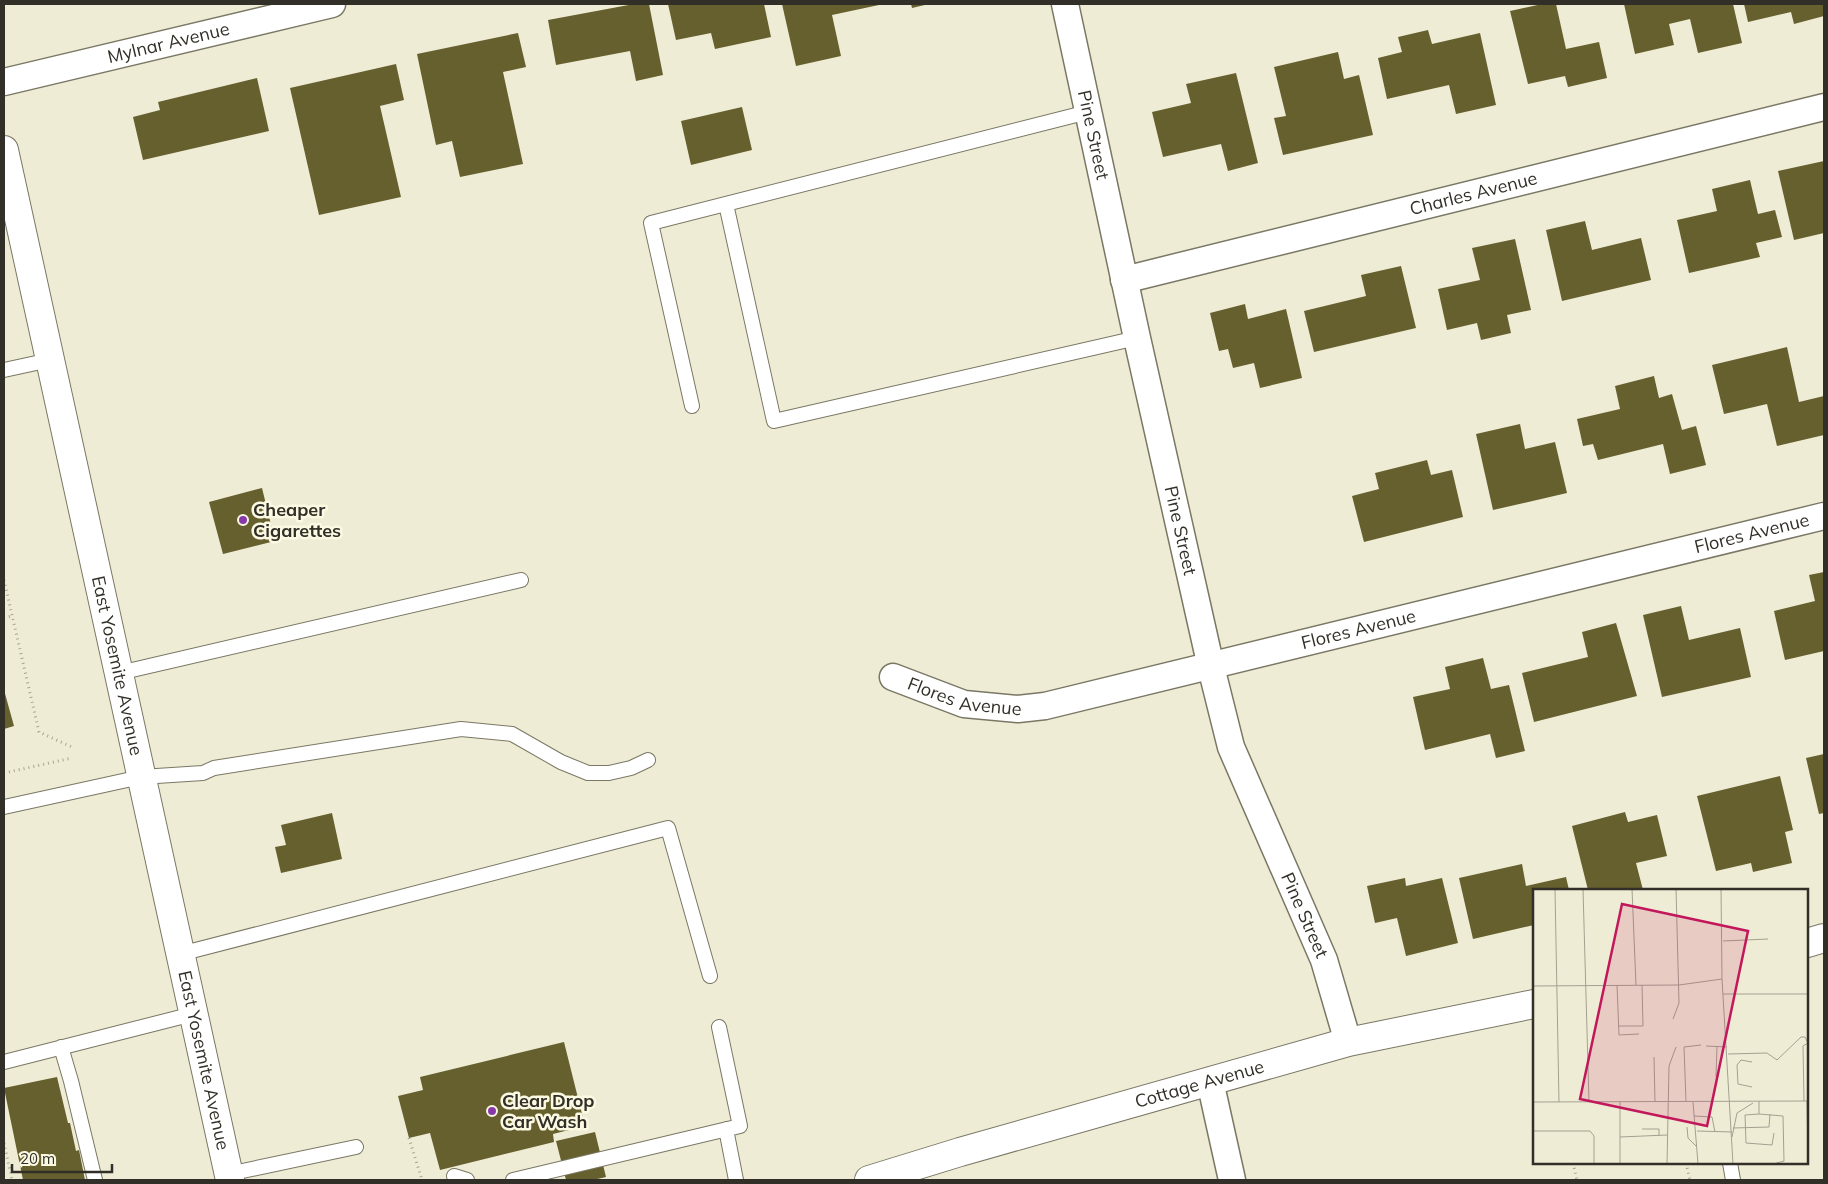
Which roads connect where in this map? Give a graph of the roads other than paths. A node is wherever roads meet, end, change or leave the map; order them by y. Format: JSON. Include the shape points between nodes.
{"nodes":[{"id":1,"x":332,"y":4,"type":"edge"},
{"id":2,"x":1065,"y":4,"type":"edge"},
{"id":3,"x":4,"y":82,"type":"edge"},
{"id":4,"x":1824,"y":107,"type":"edge"},
{"id":5,"x":1088,"y":112,"type":"junction"},
{"id":6,"x":4,"y":150,"type":"edge"},
{"id":7,"x":726,"y":204,"type":"junction"},
{"id":8,"x":1124,"y":280,"type":"junction"},
{"id":9,"x":1136,"y":338,"type":"junction"},
{"id":10,"x":50,"y":360,"type":"junction"},
{"id":11,"x":4,"y":370,"type":"edge"},
{"id":12,"x":692,"y":406,"type":"dead end"},
{"id":13,"x":1824,"y":516,"type":"edge"},
{"id":14,"x":521,"y":580,"type":"dead end"},
{"id":15,"x":1210,"y":667,"type":"junction"},
{"id":16,"x":118,"y":673,"type":"junction"},
{"id":17,"x":893,"y":677,"type":"dead end"},
{"id":18,"x":648,"y":760,"type":"dead end"},
{"id":19,"x":141,"y":777,"type":"junction"},
{"id":20,"x":4,"y":807,"type":"edge"},
{"id":21,"x":1824,"y":938,"type":"edge"},
{"id":22,"x":1808,"y":943,"type":"edge"},
{"id":23,"x":180,"y":954,"type":"junction"},
{"id":24,"x":710,"y":976,"type":"dead end"},
{"id":25,"x":1533,"y":1004,"type":"edge"},
{"id":26,"x":193,"y":1014,"type":"junction"},
{"id":27,"x":719,"y":1027,"type":"dead end"},
{"id":28,"x":1348,"y":1042,"type":"junction"},
{"id":29,"x":61,"y":1047,"type":"junction"},
{"id":30,"x":4,"y":1062,"type":"edge"},
{"id":31,"x":1210,"y":1081,"type":"junction"},
{"id":32,"x":726,"y":1129,"type":"junction"},
{"id":33,"x":356,"y":1147,"type":"dead end"},
{"id":34,"x":1730,"y":1164,"type":"edge"},
{"id":35,"x":229,"y":1177,"type":"edge"},
{"id":36,"x":95,"y":1180,"type":"edge"},
{"id":37,"x":514,"y":1180,"type":"edge"},
{"id":38,"x":736,"y":1180,"type":"edge"},
{"id":39,"x":869,"y":1180,"type":"edge"},
{"id":40,"x":1232,"y":1180,"type":"edge"},
{"id":41,"x":1733,"y":1180,"type":"edge"}],
"edges":[{"from":1,"to":3,"type":"street","name":"Mylnar Avenue"},
{"from":2,"to":5,"type":"street","name":"Pine Street"},
{"from":4,"to":8,"type":"street","name":"Charles Avenue"},
{"from":5,"to":7,"type":"lane"},
{"from":5,"to":8,"type":"street","name":"Pine Street"},
{"from":6,"to":10,"type":"main road","name":"East Yosemite Avenue"},
{"from":7,"to":9,"type":"lane","via":[[774,421]]},
{"from":7,"to":12,"type":"lane","via":[[651,223]]},
{"from":8,"to":9,"type":"street","name":"Pine Street"},
{"from":9,"to":15,"type":"street","name":"Pine Street"},
{"from":10,"to":11,"type":"lane"},
{"from":10,"to":16,"type":"main road","name":"East Yosemite Avenue"},
{"from":13,"to":15,"type":"street","name":"Flores Avenue"},
{"from":14,"to":16,"type":"lane"},
{"from":15,"to":17,"type":"street","name":"Flores Avenue","via":[[1045,706],[1018,709],[964,704]]},
{"from":15,"to":28,"type":"street","name":"Pine Street","via":[[1232,747],[1324,960]]},
{"from":16,"to":19,"type":"main road","name":"East Yosemite Avenue"},
{"from":18,"to":19,"type":"lane","via":[[609,773],[588,773],[561,762],[512,734],[462,729],[214,768],[202,773]]},
{"from":19,"to":20,"type":"lane"},
{"from":19,"to":23,"type":"main road","name":"East Yosemite Avenue"},
{"from":21,"to":22,"type":"main road"},
{"from":23,"to":24,"type":"lane","via":[[668,828]]},
{"from":23,"to":26,"type":"main road","name":"East Yosemite Avenue"},
{"from":25,"to":28,"type":"main road","name":"Cottage Avenue"},
{"from":26,"to":29,"type":"lane"},
{"from":26,"to":35,"type":"main road","name":"East Yosemite Avenue"},
{"from":27,"to":32,"type":"lane","via":[[740,1126]]},
{"from":28,"to":31,"type":"main road","name":"Cottage Avenue"},
{"from":29,"to":30,"type":"lane"},
{"from":29,"to":36,"type":"lane"},
{"from":31,"to":39,"type":"main road","name":"Cottage Avenue"},
{"from":31,"to":40,"type":"street"},
{"from":32,"to":37,"type":"lane"},
{"from":32,"to":38,"type":"lane"},
{"from":33,"to":35,"type":"lane"},
{"from":34,"to":41,"type":"lane"}]}
